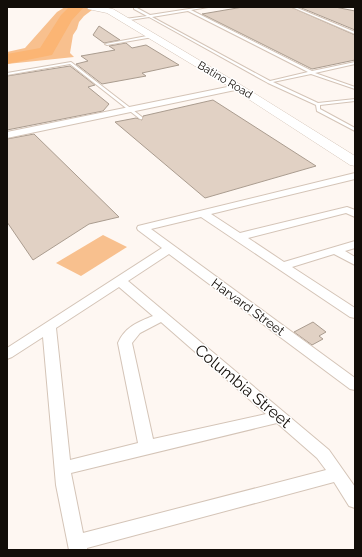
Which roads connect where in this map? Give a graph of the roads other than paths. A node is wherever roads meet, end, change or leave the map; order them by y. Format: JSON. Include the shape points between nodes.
{"nodes":[{"id":1,"x":94,"y":7,"type":"edge"},
{"id":2,"x":136,"y":7,"type":"edge"},
{"id":3,"x":207,"y":7,"type":"edge"},
{"id":4,"x":294,"y":7,"type":"edge"},
{"id":5,"x":189,"y":9,"type":"edge"},
{"id":6,"x":150,"y":16,"type":"junction"},
{"id":7,"x":125,"y":20,"type":"junction"},
{"id":8,"x":355,"y":33,"type":"edge"},
{"id":9,"x":152,"y":36,"type":"junction"},
{"id":10,"x":107,"y":44,"type":"dead end"},
{"id":11,"x":355,"y":63,"type":"edge"},
{"id":12,"x":312,"y":73,"type":"junction"},
{"id":13,"x":7,"y":74,"type":"edge"},
{"id":14,"x":269,"y":82,"type":"junction"},
{"id":15,"x":237,"y":87,"type":"junction"},
{"id":16,"x":355,"y":88,"type":"edge"},
{"id":17,"x":355,"y":100,"type":"edge"},
{"id":18,"x":318,"y":104,"type":"junction"},
{"id":19,"x":130,"y":109,"type":"junction"},
{"id":20,"x":141,"y":118,"type":"dead end"},
{"id":21,"x":355,"y":130,"type":"edge"},
{"id":22,"x":7,"y":135,"type":"edge"},
{"id":23,"x":355,"y":162,"type":"edge"},
{"id":24,"x":355,"y":176,"type":"edge"},
{"id":25,"x":202,"y":213,"type":"junction"},
{"id":26,"x":355,"y":214,"type":"edge"},
{"id":27,"x":238,"y":238,"type":"junction"},
{"id":28,"x":355,"y":244,"type":"edge"},
{"id":29,"x":169,"y":249,"type":"junction"},
{"id":30,"x":336,"y":250,"type":"junction"},
{"id":31,"x":355,"y":262,"type":"edge"},
{"id":32,"x":282,"y":266,"type":"junction"},
{"id":33,"x":119,"y":280,"type":"junction"},
{"id":34,"x":355,"y":314,"type":"edge"},
{"id":35,"x":162,"y":317,"type":"junction"},
{"id":36,"x":49,"y":327,"type":"junction"},
{"id":37,"x":7,"y":354,"type":"edge"},
{"id":38,"x":355,"y":385,"type":"edge"},
{"id":39,"x":280,"y":417,"type":"junction"},
{"id":40,"x":147,"y":447,"type":"junction"},
{"id":41,"x":63,"y":468,"type":"junction"},
{"id":42,"x":338,"y":474,"type":"junction"},
{"id":43,"x":355,"y":501,"type":"edge"},
{"id":44,"x":77,"y":546,"type":"edge"}],
"edges":[{"from":1,"to":7,"type":"main road","name":"Batino Road","via":[[110,11]]},
{"from":2,"to":6,"type":"lane"},
{"from":3,"to":5,"type":"lane"},
{"from":4,"to":8,"type":"lane"},
{"from":5,"to":6,"type":"lane"},
{"from":5,"to":12,"type":"lane"},
{"from":6,"to":7,"type":"lane"},
{"from":6,"to":14,"type":"lane"},
{"from":7,"to":9,"type":"main road","name":"Batino Road"},
{"from":9,"to":10,"type":"lane"},
{"from":9,"to":15,"type":"main road","name":"Batino Road"},
{"from":11,"to":12,"type":"lane"},
{"from":12,"to":14,"type":"lane"},
{"from":12,"to":16,"type":"lane"},
{"from":13,"to":19,"type":"lane","via":[[71,63]]},
{"from":14,"to":18,"type":"lane"},
{"from":15,"to":19,"type":"street"},
{"from":15,"to":23,"type":"main road","name":"Batino Road"},
{"from":17,"to":18,"type":"lane"},
{"from":18,"to":21,"type":"lane","via":[[318,110]]},
{"from":19,"to":20,"type":"lane"},
{"from":19,"to":22,"type":"street"},
{"from":24,"to":25,"type":"street"},
{"from":25,"to":27,"type":"street"},
{"from":25,"to":29,"type":"street","name":"Harvard Street","via":[[142,228]]},
{"from":26,"to":27,"type":"street","via":[[347,210]]},
{"from":27,"to":32,"type":"street"},
{"from":28,"to":30,"type":"street"},
{"from":29,"to":33,"type":"street"},
{"from":29,"to":38,"type":"street","name":"Harvard Street"},
{"from":30,"to":31,"type":"street"},
{"from":30,"to":32,"type":"street"},
{"from":32,"to":34,"type":"street"},
{"from":33,"to":35,"type":"street","name":"Columbia Street"},
{"from":33,"to":36,"type":"street"},
{"from":35,"to":39,"type":"street","name":"Columbia Street"},
{"from":35,"to":40,"type":"street","via":[[140,327],[125,343]]},
{"from":36,"to":37,"type":"street"},
{"from":36,"to":41,"type":"street"},
{"from":39,"to":40,"type":"street"},
{"from":39,"to":42,"type":"street","name":"Columbia Street","via":[[323,454]]},
{"from":40,"to":41,"type":"street"},
{"from":41,"to":44,"type":"street"},
{"from":42,"to":43,"type":"street","name":"Columbia Street"},
{"from":42,"to":44,"type":"street"}]}
